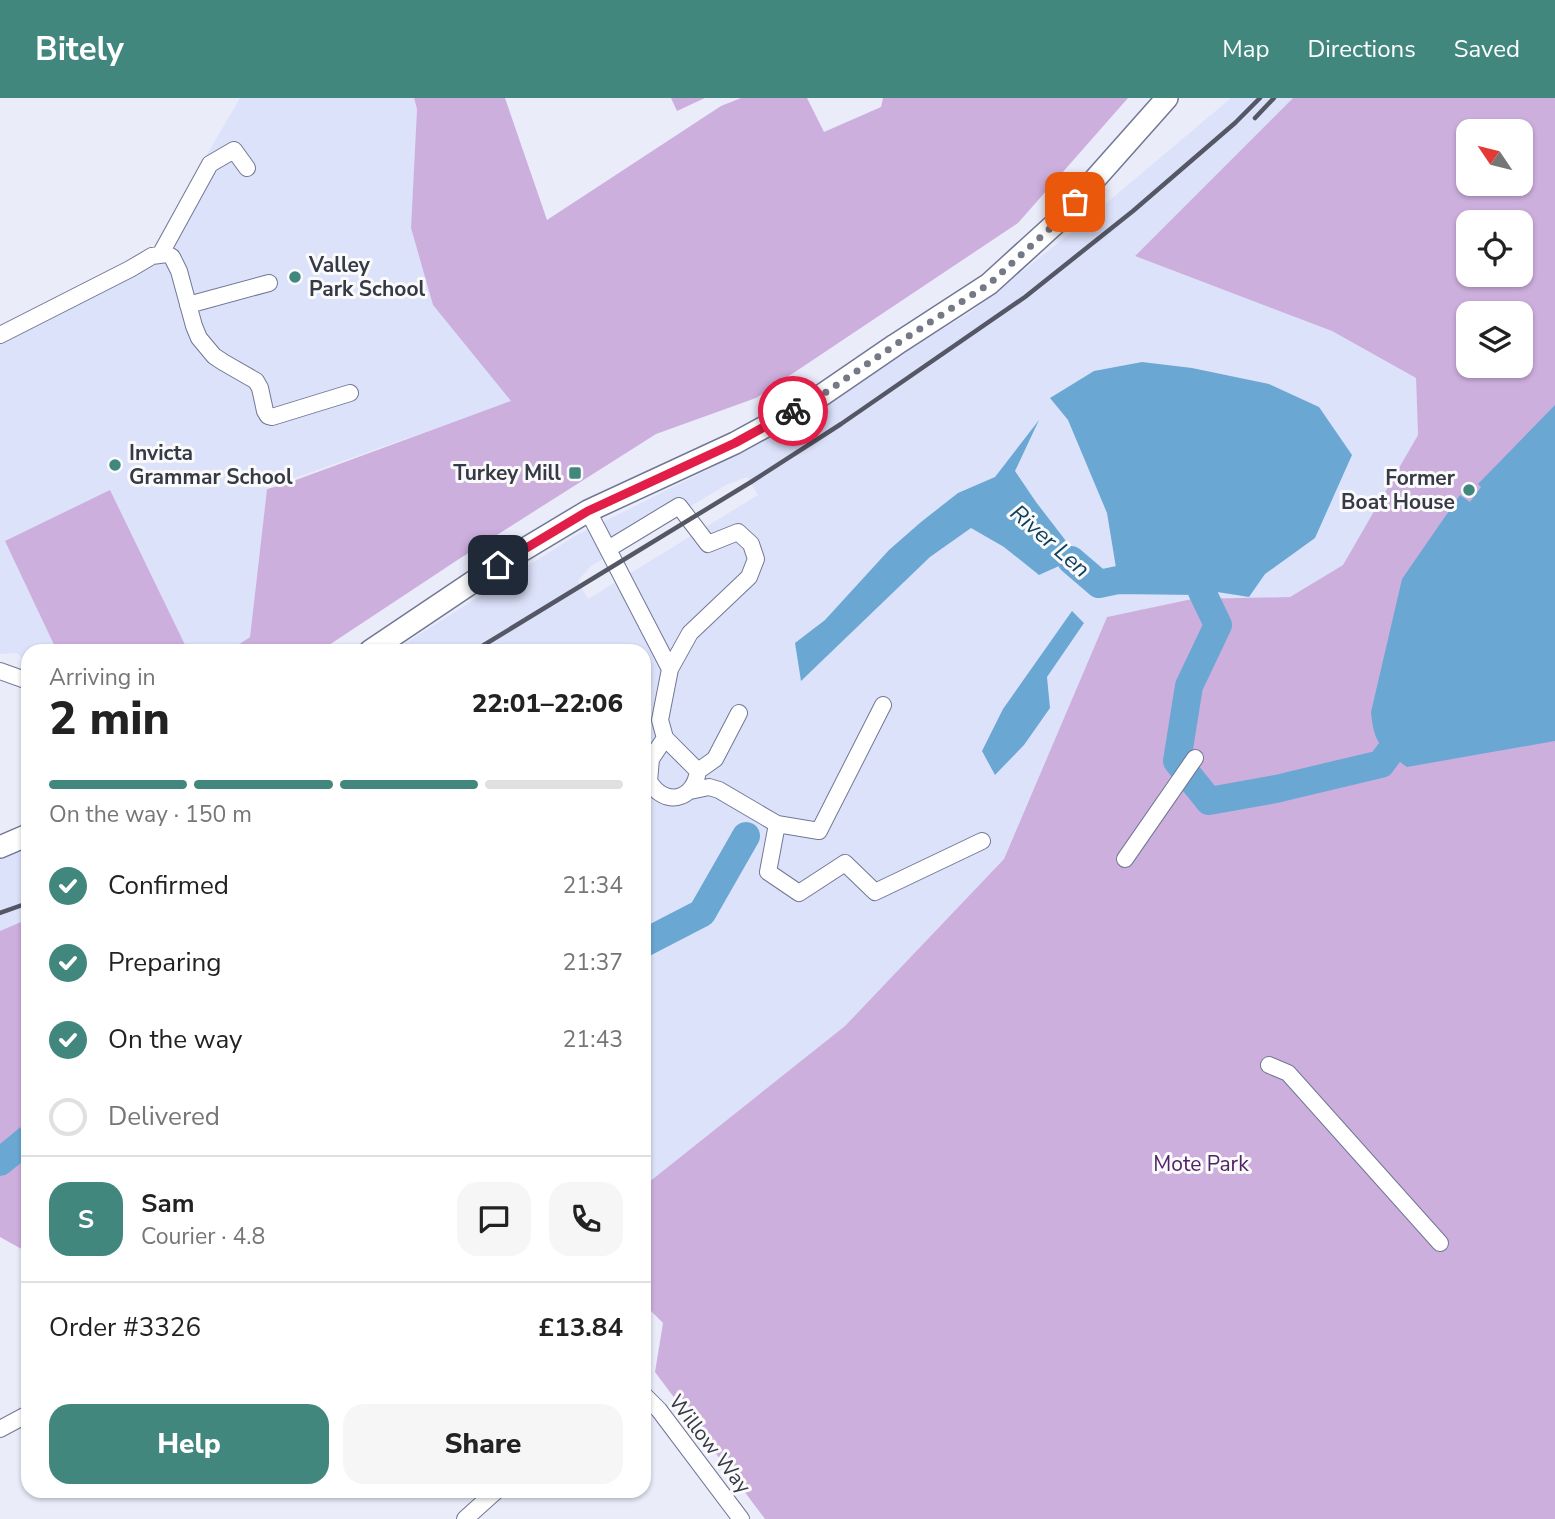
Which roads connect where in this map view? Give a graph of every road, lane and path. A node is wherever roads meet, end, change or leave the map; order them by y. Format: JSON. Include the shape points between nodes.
{"nodes":[{"id":1,"x":1167,"y":98,"type":"edge"},
{"id":2,"x":247,"y":168,"type":"dead end"},
{"id":3,"x":160,"y":255,"type":"junction"},
{"id":4,"x":269,"y":282,"type":"dead end"},
{"id":5,"x":188,"y":305,"type":"junction"},
{"id":6,"x":0,"y":335,"type":"edge"},
{"id":7,"x":350,"y":393,"type":"dead end"},
{"id":8,"x":588,"y":511,"type":"junction"},
{"id":9,"x":608,"y":549,"type":"junction"},
{"id":10,"x":380,"y":644,"type":"edge"},
{"id":11,"x":670,"y":669,"type":"junction"},
{"id":12,"x":0,"y":671,"type":"edge"},
{"id":13,"x":21,"y":678,"type":"edge"},
{"id":14,"x":883,"y":705,"type":"dead end"},
{"id":15,"x":739,"y":713,"type":"dead end"},
{"id":16,"x":665,"y":738,"type":"junction"},
{"id":17,"x":651,"y":754,"type":"edge"},
{"id":18,"x":1195,"y":758,"type":"dead end"},
{"id":19,"x":698,"y":771,"type":"junction"},
{"id":20,"x":651,"y":788,"type":"edge"},
{"id":21,"x":690,"y":790,"type":"junction"},
{"id":22,"x":777,"y":824,"type":"junction"},
{"id":23,"x":21,"y":838,"type":"edge"},
{"id":24,"x":982,"y":841,"type":"dead end"},
{"id":25,"x":0,"y":846,"type":"edge"},
{"id":26,"x":1125,"y":859,"type":"dead end"},
{"id":27,"x":1269,"y":1065,"type":"dead end"},
{"id":28,"x":1440,"y":1243,"type":"dead end"},
{"id":29,"x":651,"y":1402,"type":"edge"},
{"id":30,"x":21,"y":1418,"type":"edge"},
{"id":31,"x":0,"y":1429,"type":"edge"},
{"id":32,"x":488,"y":1498,"type":"edge"},
{"id":33,"x":465,"y":1519,"type":"edge"},
{"id":34,"x":741,"y":1519,"type":"edge"}],
"edges":[{"from":1,"to":8,"type":"main road","via":[[1056,223],[989,284],[819,397],[735,443]]},
{"from":2,"to":3,"type":"street","via":[[234,150],[210,164]]},
{"from":3,"to":5,"type":"street","via":[[172,257]]},
{"from":3,"to":6,"type":"street"},
{"from":4,"to":5,"type":"street"},
{"from":5,"to":7,"type":"street","via":[[204,344],[223,362],[256,380],[268,416]]},
{"from":8,"to":9,"type":"street"},
{"from":8,"to":10,"type":"main road"},
{"from":9,"to":11,"type":"street"},
{"from":9,"to":11,"type":"street","via":[[679,506],[708,544],[738,532],[751,544],[755,559],[749,577],[690,633]]},
{"from":11,"to":16,"type":"street","via":[[660,720]]},
{"from":12,"to":13,"type":"street"},
{"from":14,"to":22,"type":"street","via":[[819,831]]},
{"from":15,"to":19,"type":"street","via":[[715,759]]},
{"from":16,"to":17,"type":"street"},
{"from":16,"to":19,"type":"street"},
{"from":18,"to":26,"type":"street"},
{"from":19,"to":21,"type":"street"},
{"from":20,"to":21,"type":"street","via":[[673,798]]},
{"from":21,"to":22,"type":"street","via":[[719,790]]},
{"from":22,"to":24,"type":"street","via":[[768,872],[799,893],[845,863],[875,892]]},
{"from":23,"to":25,"type":"main road"},
{"from":27,"to":28,"type":"street","via":[[1288,1073]]},
{"from":29,"to":34,"type":"street","name":"Willow Way"},
{"from":30,"to":31,"type":"street"},
{"from":32,"to":33,"type":"street"}]}
